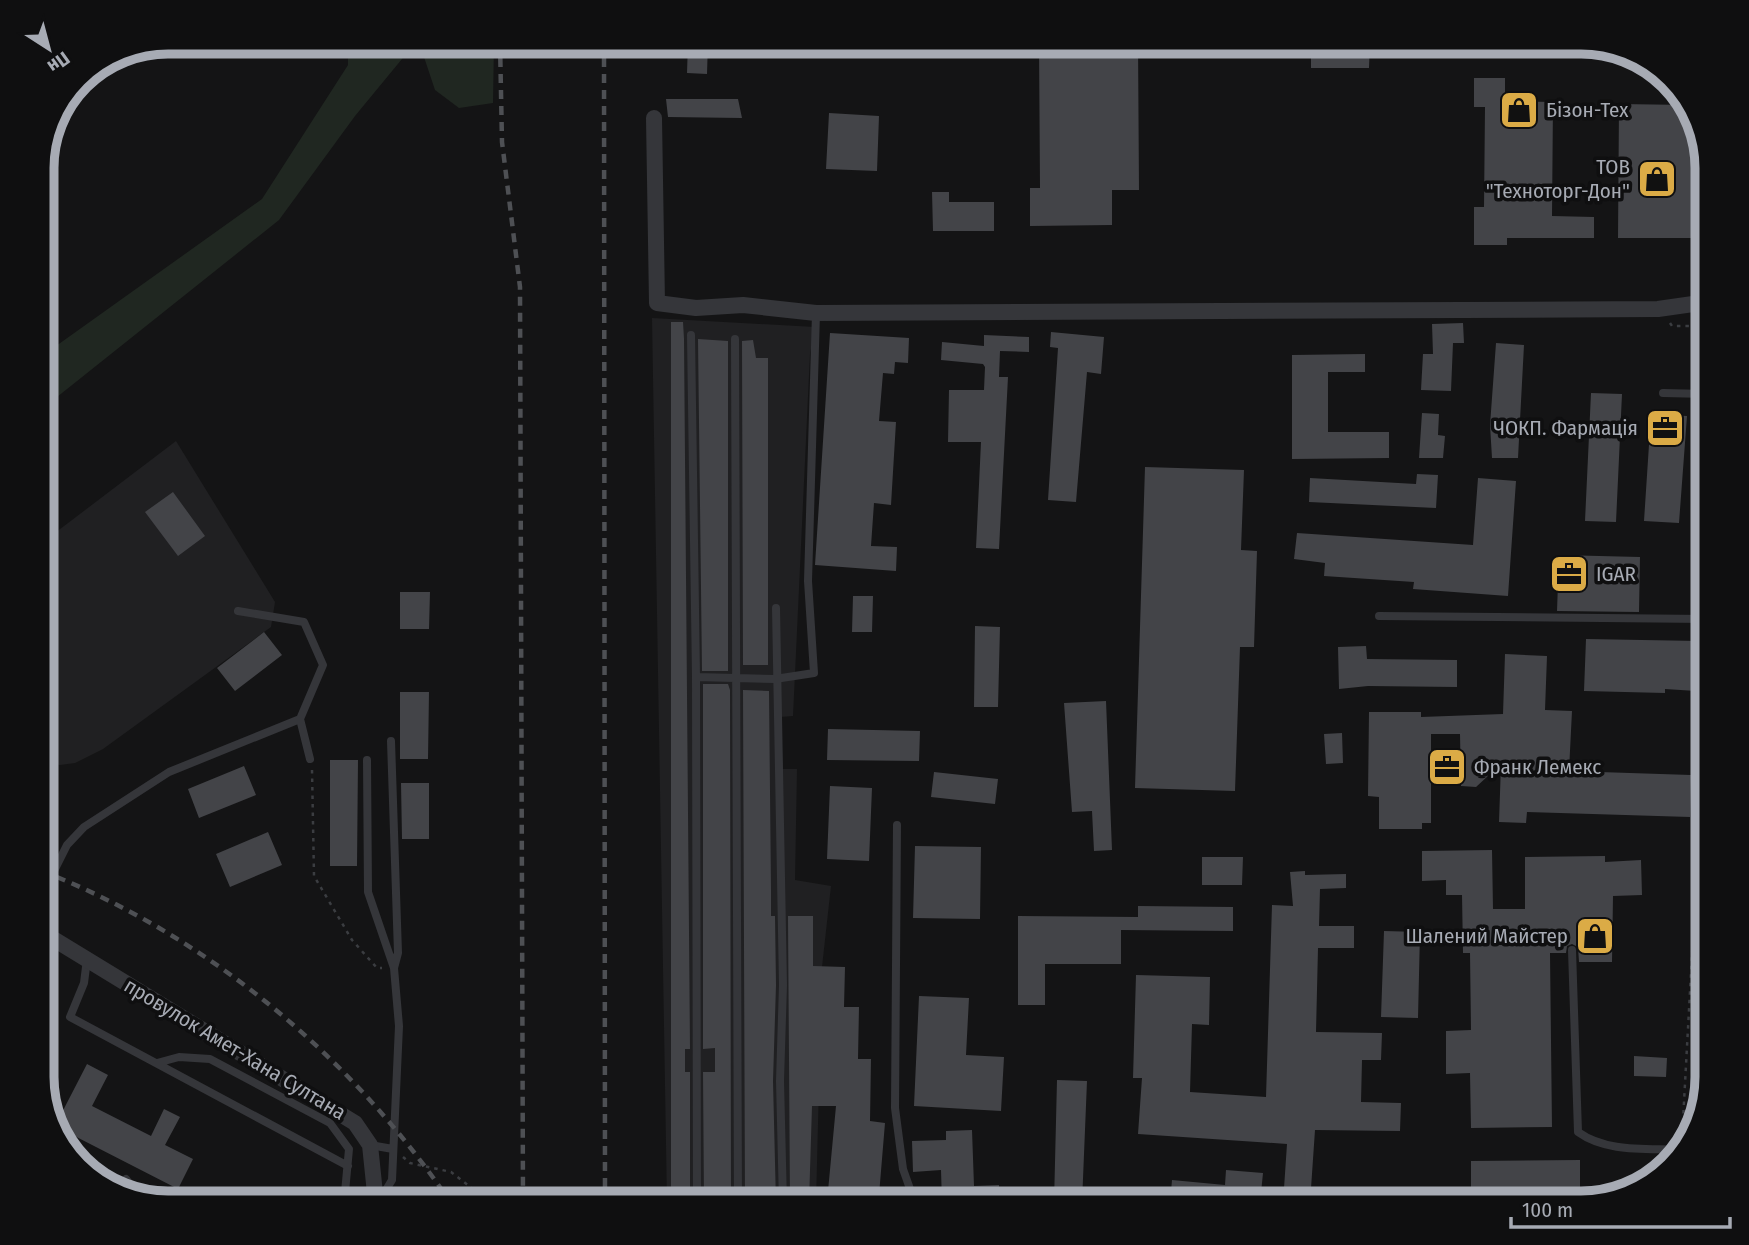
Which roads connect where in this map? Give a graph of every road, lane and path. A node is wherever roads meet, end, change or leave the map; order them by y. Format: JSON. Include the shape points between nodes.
{"nodes":[{"id":1,"x":654,"y":118,"type":"dead end"},
{"id":2,"x":1695,"y":304,"type":"edge"},
{"id":3,"x":1658,"y":309,"type":"junction"},
{"id":4,"x":816,"y":313,"type":"junction"},
{"id":5,"x":1695,"y":326,"type":"edge"},
{"id":6,"x":691,"y":335,"type":"dead end"},
{"id":7,"x":734,"y":339,"type":"dead end"},
{"id":8,"x":1663,"y":393,"type":"dead end"},
{"id":9,"x":1695,"y":394,"type":"edge"},
{"id":10,"x":776,"y":608,"type":"dead end"},
{"id":11,"x":238,"y":611,"type":"dead end"},
{"id":12,"x":1379,"y":616,"type":"dead end"},
{"id":13,"x":1695,"y":619,"type":"edge"},
{"id":14,"x":738,"y":676,"type":"junction"},
{"id":15,"x":696,"y":677,"type":"junction"},
{"id":16,"x":775,"y":679,"type":"junction"},
{"id":17,"x":300,"y":719,"type":"junction"},
{"id":18,"x":391,"y":741,"type":"dead end"},
{"id":19,"x":310,"y":760,"type":"joint"},
{"id":20,"x":367,"y":760,"type":"dead end"},
{"id":21,"x":897,"y":825,"type":"dead end"},
{"id":22,"x":54,"y":871,"type":"edge"},
{"id":23,"x":1695,"y":905,"type":"edge"},
{"id":24,"x":54,"y":939,"type":"edge"},
{"id":25,"x":1572,"y":950,"type":"dead end"},
{"id":26,"x":87,"y":959,"type":"junction"},
{"id":27,"x":394,"y":968,"type":"junction"},
{"id":28,"x":157,"y":1063,"type":"junction"},
{"id":29,"x":1683,"y":1126,"type":"edge"},
{"id":30,"x":370,"y":1145,"type":"junction"},
{"id":31,"x":393,"y":1149,"type":"junction"},
{"id":32,"x":1668,"y":1149,"type":"edge"},
{"id":33,"x":348,"y":1166,"type":"junction"},
{"id":34,"x":125,"y":1179,"type":"dead end"},
{"id":35,"x":130,"y":1184,"type":"edge"},
{"id":36,"x":345,"y":1191,"type":"edge"},
{"id":37,"x":376,"y":1191,"type":"edge"},
{"id":38,"x":385,"y":1191,"type":"edge"},
{"id":39,"x":476,"y":1191,"type":"edge"},
{"id":40,"x":697,"y":1191,"type":"edge"},
{"id":41,"x":738,"y":1191,"type":"edge"},
{"id":42,"x":783,"y":1191,"type":"edge"},
{"id":43,"x":911,"y":1191,"type":"edge"}],
"edges":[{"from":1,"to":4,"type":"street","via":[[657,303]]},
{"from":2,"to":3,"type":"street"},
{"from":3,"to":4,"type":"street"},
{"from":3,"to":5,"type":"path","via":[[1672,326]]},
{"from":4,"to":16,"type":"lane","via":[[808,581],[814,673]]},
{"from":6,"to":15,"type":"lane"},
{"from":7,"to":14,"type":"lane"},
{"from":8,"to":9,"type":"lane"},
{"from":10,"to":16,"type":"lane"},
{"from":11,"to":17,"type":"lane","via":[[304,622],[323,665]]},
{"from":12,"to":13,"type":"lane"},
{"from":14,"to":15,"type":"lane"},
{"from":14,"to":16,"type":"lane"},
{"from":14,"to":41,"type":"lane"},
{"from":15,"to":40,"type":"lane"},
{"from":16,"to":42,"type":"lane"},
{"from":17,"to":19,"type":"lane"},
{"from":17,"to":22,"type":"lane","via":[[169,772],[84,827],[67,845]]},
{"from":18,"to":27,"type":"lane","via":[[398,953]]},
{"from":19,"to":27,"type":"path","via":[[314,876],[352,940],[377,968]]},
{"from":20,"to":27,"type":"lane","via":[[368,892]]},
{"from":21,"to":43,"type":"lane","via":[[895,1108],[903,1169]]},
{"from":23,"to":29,"type":"path"},
{"from":24,"to":26,"type":"street","name":"провулок Амет-Хана Султана"},
{"from":25,"to":32,"type":"lane","via":[[1578,1132],[1609,1146]]},
{"from":26,"to":28,"type":"lane","via":[[84,983],[69,1017]]},
{"from":26,"to":30,"type":"street","name":"провулок Амет-Хана Султана","via":[[355,1123]]},
{"from":27,"to":31,"type":"lane","via":[[399,1026]]},
{"from":28,"to":33,"type":"lane"},
{"from":28,"to":33,"type":"lane","via":[[179,1057],[210,1059],[318,1116],[330,1123],[349,1149]]},
{"from":30,"to":31,"type":"lane"},
{"from":30,"to":37,"type":"street"},
{"from":31,"to":38,"type":"lane","via":[[392,1180]]},
{"from":31,"to":39,"type":"path","via":[[410,1163],[451,1171]]},
{"from":33,"to":36,"type":"lane"},
{"from":34,"to":35,"type":"lane"}]}
